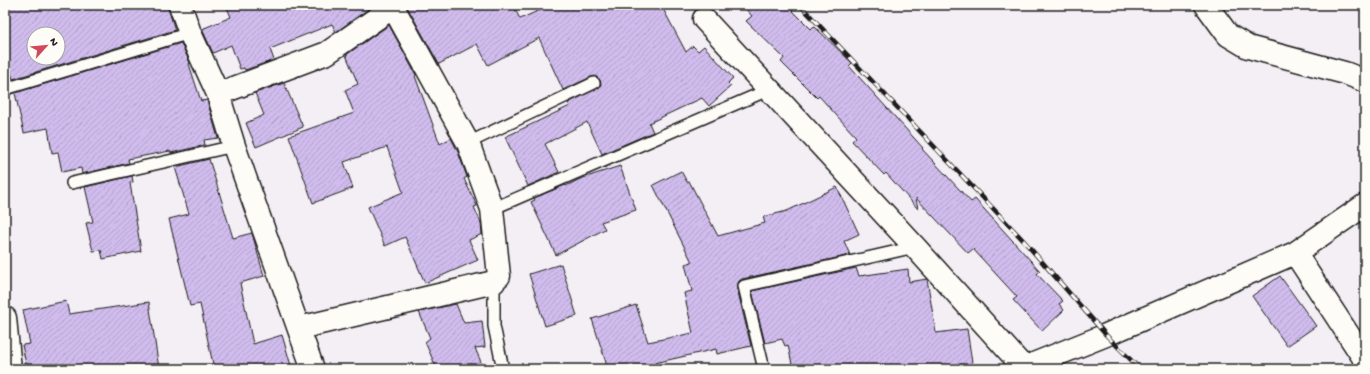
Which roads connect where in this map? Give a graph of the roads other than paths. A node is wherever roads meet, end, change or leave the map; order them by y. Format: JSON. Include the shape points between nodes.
{"nodes":[{"id":1,"x":180,"y":5,"type":"edge"},
{"id":2,"x":1206,"y":5,"type":"edge"},
{"id":3,"x":394,"y":6,"type":"edge"},
{"id":4,"x":704,"y":19,"type":"dead end"},
{"id":5,"x":190,"y":33,"type":"junction"},
{"id":6,"x":1365,"y":81,"type":"edge"},
{"id":7,"x":594,"y":82,"type":"dead end"},
{"id":8,"x":5,"y":89,"type":"edge"},
{"id":9,"x":768,"y":90,"type":"junction"},
{"id":10,"x":218,"y":94,"type":"junction"},
{"id":11,"x":468,"y":142,"type":"junction"},
{"id":12,"x":234,"y":146,"type":"junction"},
{"id":13,"x":72,"y":183,"type":"dead end"},
{"id":14,"x":1365,"y":205,"type":"edge"},
{"id":15,"x":492,"y":209,"type":"junction"},
{"id":16,"x":915,"y":247,"type":"junction"},
{"id":17,"x":1295,"y":253,"type":"junction"},
{"id":18,"x":496,"y":279,"type":"junction"},
{"id":19,"x":5,"y":318,"type":"edge"},
{"id":20,"x":299,"y":328,"type":"junction"},
{"id":21,"x":1365,"y":360,"type":"edge"},
{"id":22,"x":10,"y":369,"type":"edge"},
{"id":23,"x":313,"y":369,"type":"edge"},
{"id":24,"x":503,"y":369,"type":"edge"},
{"id":25,"x":764,"y":369,"type":"edge"},
{"id":26,"x":1023,"y":369,"type":"edge"}],
"edges":[{"from":1,"to":5,"type":"street"},
{"from":2,"to":6,"type":"street","via":[[1228,35],[1248,47],[1345,73]]},
{"from":3,"to":10,"type":"street","via":[[326,53]]},
{"from":3,"to":11,"type":"street"},
{"from":4,"to":9,"type":"street"},
{"from":5,"to":8,"type":"lane"},
{"from":5,"to":10,"type":"street"},
{"from":7,"to":11,"type":"lane"},
{"from":9,"to":15,"type":"lane"},
{"from":9,"to":16,"type":"street"},
{"from":10,"to":12,"type":"street"},
{"from":11,"to":15,"type":"street"},
{"from":12,"to":13,"type":"lane"},
{"from":12,"to":20,"type":"street"},
{"from":14,"to":17,"type":"street"},
{"from":15,"to":18,"type":"street"},
{"from":16,"to":25,"type":"lane","via":[[744,286]]},
{"from":16,"to":26,"type":"street"},
{"from":17,"to":21,"type":"street"},
{"from":17,"to":26,"type":"street"},
{"from":18,"to":20,"type":"street"},
{"from":18,"to":24,"type":"lane","via":[[494,326]]},
{"from":19,"to":22,"type":"street"},
{"from":20,"to":23,"type":"street"}]}
